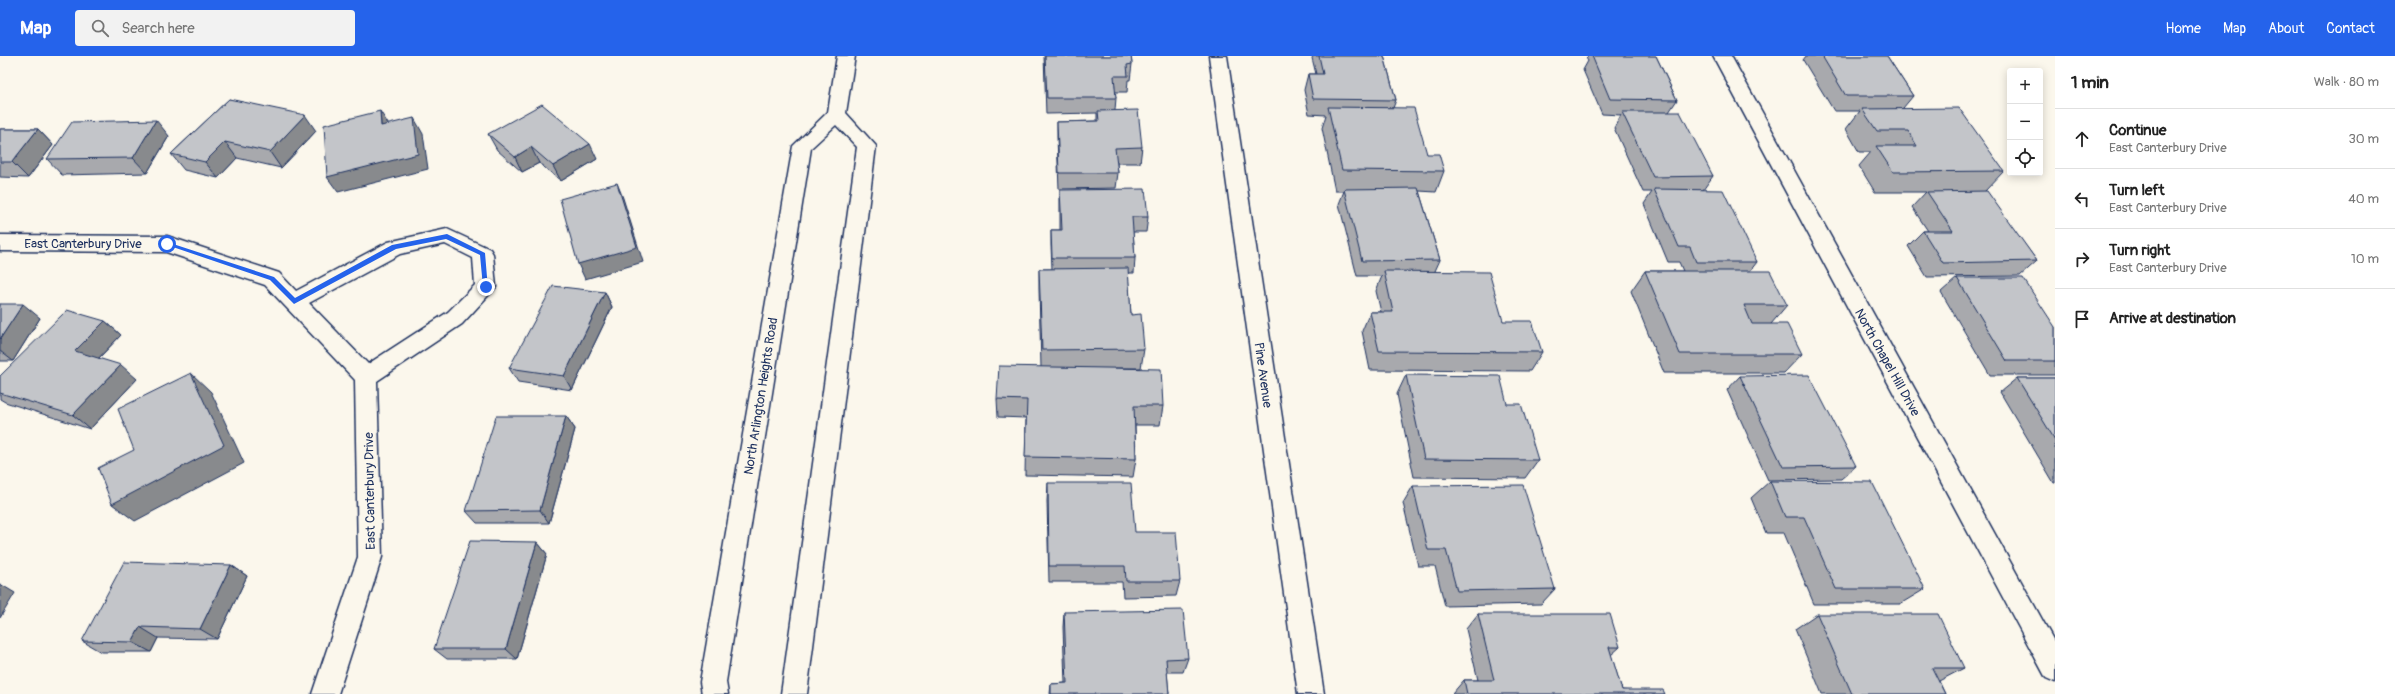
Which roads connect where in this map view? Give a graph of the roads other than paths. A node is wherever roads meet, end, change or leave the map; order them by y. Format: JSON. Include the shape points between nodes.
{"nodes":[{"id":1,"x":846,"y":56,"type":"edge"},
{"id":2,"x":1218,"y":56,"type":"edge"},
{"id":3,"x":1722,"y":56,"type":"edge"},
{"id":4,"x":837,"y":114,"type":"junction"},
{"id":5,"x":0,"y":243,"type":"edge"},
{"id":6,"x":294,"y":301,"type":"junction"},
{"id":7,"x":366,"y":377,"type":"junction"},
{"id":8,"x":2055,"y":669,"type":"edge"},
{"id":9,"x":326,"y":694,"type":"edge"},
{"id":10,"x":715,"y":694,"type":"edge"},
{"id":11,"x":794,"y":694,"type":"edge"},
{"id":12,"x":1311,"y":694,"type":"edge"}],
"edges":[{"from":1,"to":4,"type":"street"},
{"from":2,"to":12,"type":"street","name":"Pine Avenue"},
{"from":3,"to":8,"type":"street","name":"North Chapel Hill Drive"},
{"from":4,"to":10,"type":"street","name":"North Arlington Heights Road","via":[[802,146],[713,682]]},
{"from":4,"to":11,"type":"street","via":[[867,146]]},
{"from":5,"to":6,"type":"street","name":"East Canterbury Drive","via":[[167,244],[272,279]]},
{"from":6,"to":7,"type":"street","name":"East Canterbury Drive"},
{"from":6,"to":7,"type":"street","via":[[395,247],[447,236],[483,254],[486,287],[455,318]]},
{"from":7,"to":9,"type":"street","name":"East Canterbury Drive","via":[[370,557]]}]}
